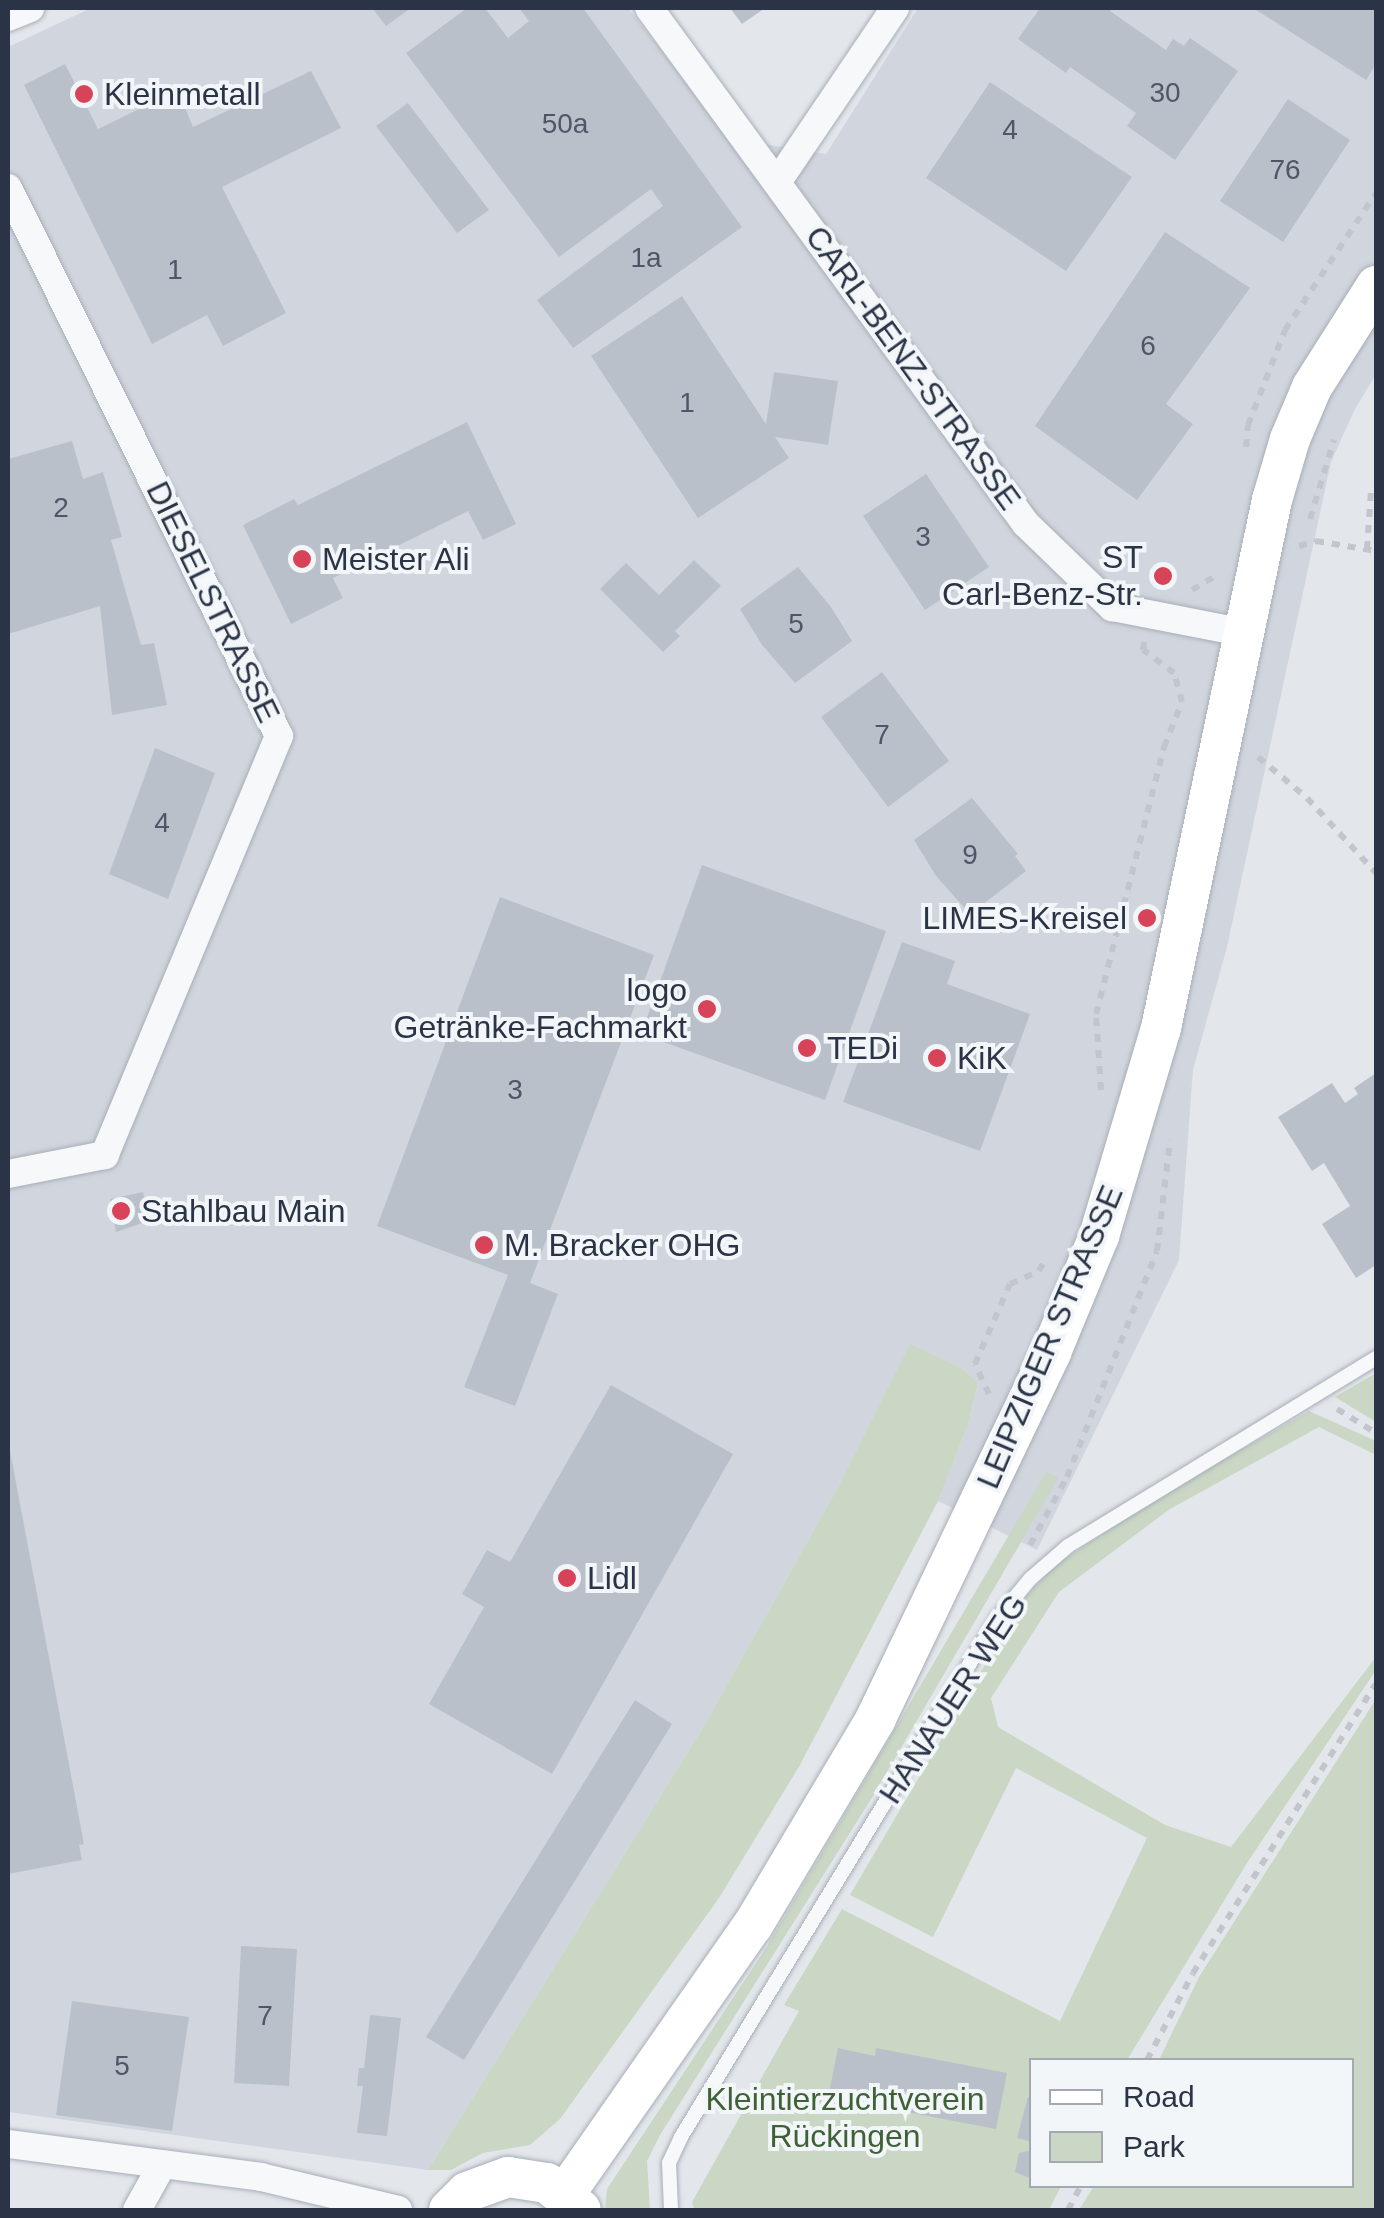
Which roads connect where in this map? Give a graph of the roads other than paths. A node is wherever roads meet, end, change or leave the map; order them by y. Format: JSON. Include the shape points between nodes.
{"nodes":[{"id":1,"x":30,"y":8,"type":"edge"},
{"id":2,"x":648,"y":8,"type":"edge"},
{"id":3,"x":894,"y":8,"type":"edge"},
{"id":4,"x":8,"y":17,"type":"edge"},
{"id":5,"x":778,"y":182,"type":"junction"},
{"id":6,"x":8,"y":188,"type":"edge"},
{"id":7,"x":1376,"y":286,"type":"edge"},
{"id":8,"x":1246,"y":633,"type":"junction"},
{"id":9,"x":8,"y":1174,"type":"edge"},
{"id":10,"x":1376,"y":1358,"type":"edge"},
{"id":11,"x":8,"y":2144,"type":"edge"},
{"id":12,"x":162,"y":2165,"type":"junction"},
{"id":13,"x":573,"y":2202,"type":"edge"},
{"id":14,"x":137,"y":2210,"type":"edge"},
{"id":15,"x":398,"y":2210,"type":"edge"},
{"id":16,"x":449,"y":2210,"type":"edge"},
{"id":17,"x":671,"y":2210,"type":"edge"}],
"edges":[{"from":1,"to":4,"type":"street"},
{"from":2,"to":5,"type":"street","name":"CARL-BENZ-STRASSE"},
{"from":3,"to":5,"type":"street"},
{"from":5,"to":8,"type":"street","name":"CARL-BENZ-STRASSE","via":[[1026,524],[1112,608]]},
{"from":6,"to":9,"type":"street","name":"DIESELSTRASSE","via":[[280,736],[104,1155]]},
{"from":7,"to":8,"type":"main road","name":"LEIPZIGER STRASSE","via":[[1312,388],[1290,438]]},
{"from":8,"to":13,"type":"main road","name":"LEIPZIGER STRASSE","via":[[1161,1028],[1099,1236],[1051,1352],[876,1720]]},
{"from":10,"to":17,"type":"lane","name":"HANAUER WEG","via":[[1068,1546],[1030,1579],[997,1620],[680,2137],[669,2163]]},
{"from":11,"to":12,"type":"street"},
{"from":12,"to":14,"type":"street"},
{"from":12,"to":15,"type":"street","via":[[294,2183]]},
{"from":13,"to":16,"type":"main road","name":"LEIPZIGER STRASSE","via":[[530,2178],[508,2177],[468,2192]]}]}
